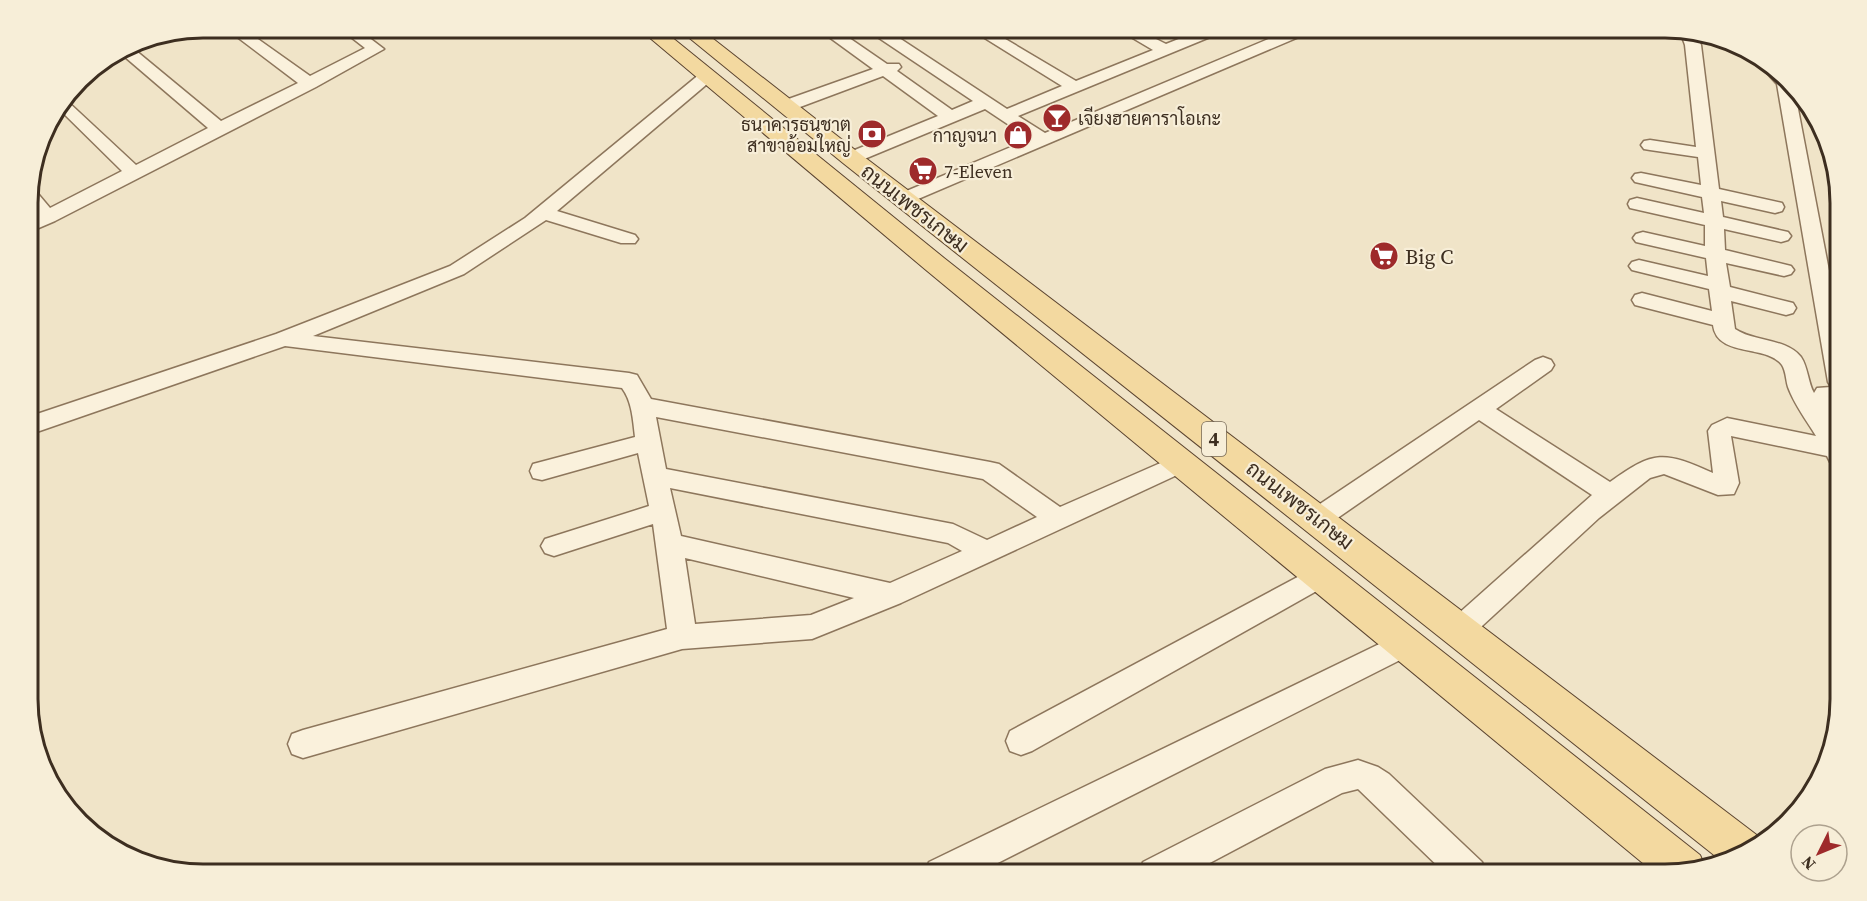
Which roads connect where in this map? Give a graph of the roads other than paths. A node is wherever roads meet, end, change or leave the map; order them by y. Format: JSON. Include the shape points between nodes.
{"nodes":[{"id":1,"x":246,"y":38,"type":"edge"},
{"id":2,"x":360,"y":38,"type":"edge"},
{"id":3,"x":660,"y":38,"type":"edge"},
{"id":4,"x":700,"y":38,"type":"edge"},
{"id":5,"x":839,"y":38,"type":"edge"},
{"id":6,"x":888,"y":38,"type":"edge"},
{"id":7,"x":993,"y":38,"type":"edge"},
{"id":8,"x":1142,"y":38,"type":"edge"},
{"id":9,"x":1195,"y":38,"type":"edge"},
{"id":10,"x":1283,"y":38,"type":"edge"},
{"id":11,"x":1691,"y":40,"type":"edge"},
{"id":12,"x":1165,"y":50,"type":"junction"},
{"id":13,"x":131,"y":54,"type":"edge"},
{"id":14,"x":918,"y":58,"type":"junction"},
{"id":15,"x":883,"y":70,"type":"junction"},
{"id":16,"x":707,"y":76,"type":"junction"},
{"id":17,"x":310,"y":84,"type":"junction"},
{"id":18,"x":1075,"y":87,"type":"junction"},
{"id":19,"x":1787,"y":93,"type":"edge"},
{"id":20,"x":986,"y":102,"type":"junction"},
{"id":21,"x":786,"y":106,"type":"junction"},
{"id":22,"x":67,"y":108,"type":"edge"},
{"id":23,"x":1006,"y":115,"type":"junction"},
{"id":24,"x":950,"y":116,"type":"junction"},
{"id":25,"x":220,"y":129,"type":"junction"},
{"id":26,"x":1042,"y":139,"type":"junction"},
{"id":27,"x":1650,"y":145,"type":"dead end"},
{"id":28,"x":1704,"y":153,"type":"junction"},
{"id":29,"x":851,"y":158,"type":"junction"},
{"id":30,"x":129,"y":168,"type":"dead end"},
{"id":31,"x":1641,"y":178,"type":"dead end"},
{"id":32,"x":1709,"y":186,"type":"junction"},
{"id":33,"x":904,"y":199,"type":"junction"},
{"id":34,"x":1774,"y":200,"type":"dead end"},
{"id":35,"x":1636,"y":204,"type":"dead end"},
{"id":36,"x":38,"y":206,"type":"edge"},
{"id":37,"x":543,"y":213,"type":"junction"},
{"id":38,"x":48,"y":217,"type":"junction"},
{"id":39,"x":1714,"y":221,"type":"junction"},
{"id":40,"x":38,"y":222,"type":"edge"},
{"id":41,"x":1781,"y":236,"type":"dead end"},
{"id":42,"x":1643,"y":238,"type":"dead end"},
{"id":43,"x":628,"y":239,"type":"dead end"},
{"id":44,"x":1714,"y":254,"type":"junction"},
{"id":45,"x":1639,"y":266,"type":"dead end"},
{"id":46,"x":1784,"y":270,"type":"dead end"},
{"id":47,"x":1720,"y":288,"type":"junction"},
{"id":48,"x":1642,"y":300,"type":"dead end"},
{"id":49,"x":1786,"y":308,"type":"dead end"},
{"id":50,"x":1724,"y":321,"type":"junction"},
{"id":51,"x":1829,"y":326,"type":"edge"},
{"id":52,"x":284,"y":339,"type":"junction"},
{"id":53,"x":1543,"y":366,"type":"dead end"},
{"id":54,"x":1829,"y":395,"type":"edge"},
{"id":55,"x":642,"y":406,"type":"junction"},
{"id":56,"x":1479,"y":409,"type":"junction"},
{"id":57,"x":1829,"y":409,"type":"edge"},
{"id":58,"x":38,"y":423,"type":"edge"},
{"id":59,"x":1829,"y":431,"type":"edge"},
{"id":60,"x":648,"y":442,"type":"junction"},
{"id":61,"x":1829,"y":444,"type":"edge"},
{"id":62,"x":1181,"y":463,"type":"junction"},
{"id":63,"x":542,"y":471,"type":"dead end"},
{"id":64,"x":656,"y":476,"type":"junction"},
{"id":65,"x":1611,"y":495,"type":"junction"},
{"id":66,"x":663,"y":511,"type":"junction"},
{"id":67,"x":1060,"y":519,"type":"junction"},
{"id":68,"x":1317,"y":519,"type":"junction"},
{"id":69,"x":670,"y":544,"type":"junction"},
{"id":70,"x":554,"y":546,"type":"dead end"},
{"id":71,"x":988,"y":552,"type":"junction"},
{"id":72,"x":1320,"y":576,"type":"junction"},
{"id":73,"x":891,"y":595,"type":"junction"},
{"id":74,"x":1460,"y":630,"type":"junction"},
{"id":75,"x":682,"y":638,"type":"junction"},
{"id":76,"x":1404,"y":644,"type":"junction"},
{"id":77,"x":1021,"y":741,"type":"dead end"},
{"id":78,"x":303,"y":744,"type":"dead end"},
{"id":79,"x":1737,"y":846,"type":"edge"},
{"id":80,"x":961,"y":863,"type":"edge"},
{"id":81,"x":1176,"y":863,"type":"edge"},
{"id":82,"x":1459,"y":863,"type":"edge"},
{"id":83,"x":1667,"y":863,"type":"edge"}],
"edges":[{"from":1,"to":17,"type":"street"},
{"from":2,"to":17,"type":"street","via":[[376,49]]},
{"from":3,"to":16,"type":"main road","name":"ถนนเพชรเกษม","number":"4"},
{"from":4,"to":21,"type":"main road","name":"ถนนเพชรเกษม","number":"4"},
{"from":5,"to":15,"type":"street"},
{"from":6,"to":14,"type":"street"},
{"from":7,"to":18,"type":"street"},
{"from":8,"to":12,"type":"street"},
{"from":9,"to":12,"type":"street"},
{"from":10,"to":26,"type":"street"},
{"from":11,"to":28,"type":"street"},
{"from":12,"to":18,"type":"street"},
{"from":13,"to":25,"type":"street"},
{"from":14,"to":15,"type":"street"},
{"from":14,"to":20,"type":"street"},
{"from":15,"to":21,"type":"street"},
{"from":15,"to":24,"type":"street"},
{"from":16,"to":37,"type":"street"},
{"from":16,"to":62,"type":"main road","name":"ถนนเพชรเกษม","number":"4"},
{"from":17,"to":25,"type":"street"},
{"from":18,"to":23,"type":"street"},
{"from":19,"to":51,"type":"street"},
{"from":20,"to":23,"type":"street"},
{"from":20,"to":24,"type":"street"},
{"from":21,"to":29,"type":"main road","name":"ถนนเพชรเกษม","number":"4"},
{"from":22,"to":30,"type":"street"},
{"from":23,"to":26,"type":"street"},
{"from":24,"to":29,"type":"street"},
{"from":25,"to":38,"type":"street"},
{"from":26,"to":33,"type":"street"},
{"from":27,"to":28,"type":"street"},
{"from":28,"to":32,"type":"street"},
{"from":29,"to":33,"type":"main road","name":"ถนนเพชรเกษม","number":"4"},
{"from":31,"to":32,"type":"street"},
{"from":32,"to":34,"type":"street"},
{"from":32,"to":39,"type":"street"},
{"from":33,"to":68,"type":"main road","name":"ถนนเพชรเกษม","number":"4"},
{"from":35,"to":39,"type":"street"},
{"from":36,"to":38,"type":"street"},
{"from":37,"to":43,"type":"street"},
{"from":37,"to":52,"type":"street","via":[[457,270]]},
{"from":38,"to":40,"type":"street"},
{"from":39,"to":41,"type":"street"},
{"from":39,"to":44,"type":"street"},
{"from":42,"to":44,"type":"street"},
{"from":44,"to":46,"type":"street"},
{"from":44,"to":47,"type":"street"},
{"from":45,"to":47,"type":"street"},
{"from":47,"to":49,"type":"street"},
{"from":47,"to":50,"type":"street"},
{"from":48,"to":50,"type":"street"},
{"from":50,"to":59,"type":"street","via":[[1730,338],[1779,352],[1792,361],[1800,389]]},
{"from":52,"to":55,"type":"street","via":[[621,379],[635,387]]},
{"from":52,"to":58,"type":"street"},
{"from":53,"to":56,"type":"street"},
{"from":54,"to":57,"type":"street","via":[[1825,394]]},
{"from":55,"to":60,"type":"street"},
{"from":55,"to":67,"type":"street","via":[[990,471]]},
{"from":56,"to":65,"type":"street"},
{"from":56,"to":68,"type":"street"},
{"from":60,"to":63,"type":"street"},
{"from":60,"to":64,"type":"street"},
{"from":61,"to":65,"type":"street","via":[[1727,428],[1720,431],[1719,437],[1725,487],[1655,465]]},
{"from":62,"to":67,"type":"street"},
{"from":62,"to":72,"type":"main road","name":"ถนนเพชรเกษม","number":"4"},
{"from":64,"to":66,"type":"street"},
{"from":64,"to":71,"type":"street","via":[[953,534]]},
{"from":65,"to":74,"type":"street"},
{"from":66,"to":69,"type":"street"},
{"from":66,"to":70,"type":"street"},
{"from":67,"to":71,"type":"street"},
{"from":68,"to":74,"type":"main road","name":"ถนนเพชรเกษม","number":"4"},
{"from":69,"to":73,"type":"street"},
{"from":69,"to":75,"type":"street"},
{"from":71,"to":73,"type":"street"},
{"from":72,"to":76,"type":"main road","name":"ถนนเพชรเกษม","number":"4"},
{"from":72,"to":77,"type":"street"},
{"from":73,"to":75,"type":"street","via":[[812,627]]},
{"from":74,"to":79,"type":"main road","name":"ถนนเพชรเกษม","number":"4"},
{"from":75,"to":78,"type":"street"},
{"from":76,"to":80,"type":"street"},
{"from":76,"to":83,"type":"main road","name":"ถนนเพชรเกษม","number":"4"},
{"from":81,"to":82,"type":"street","via":[[1336,780],[1360,773],[1378,785]]}]}
